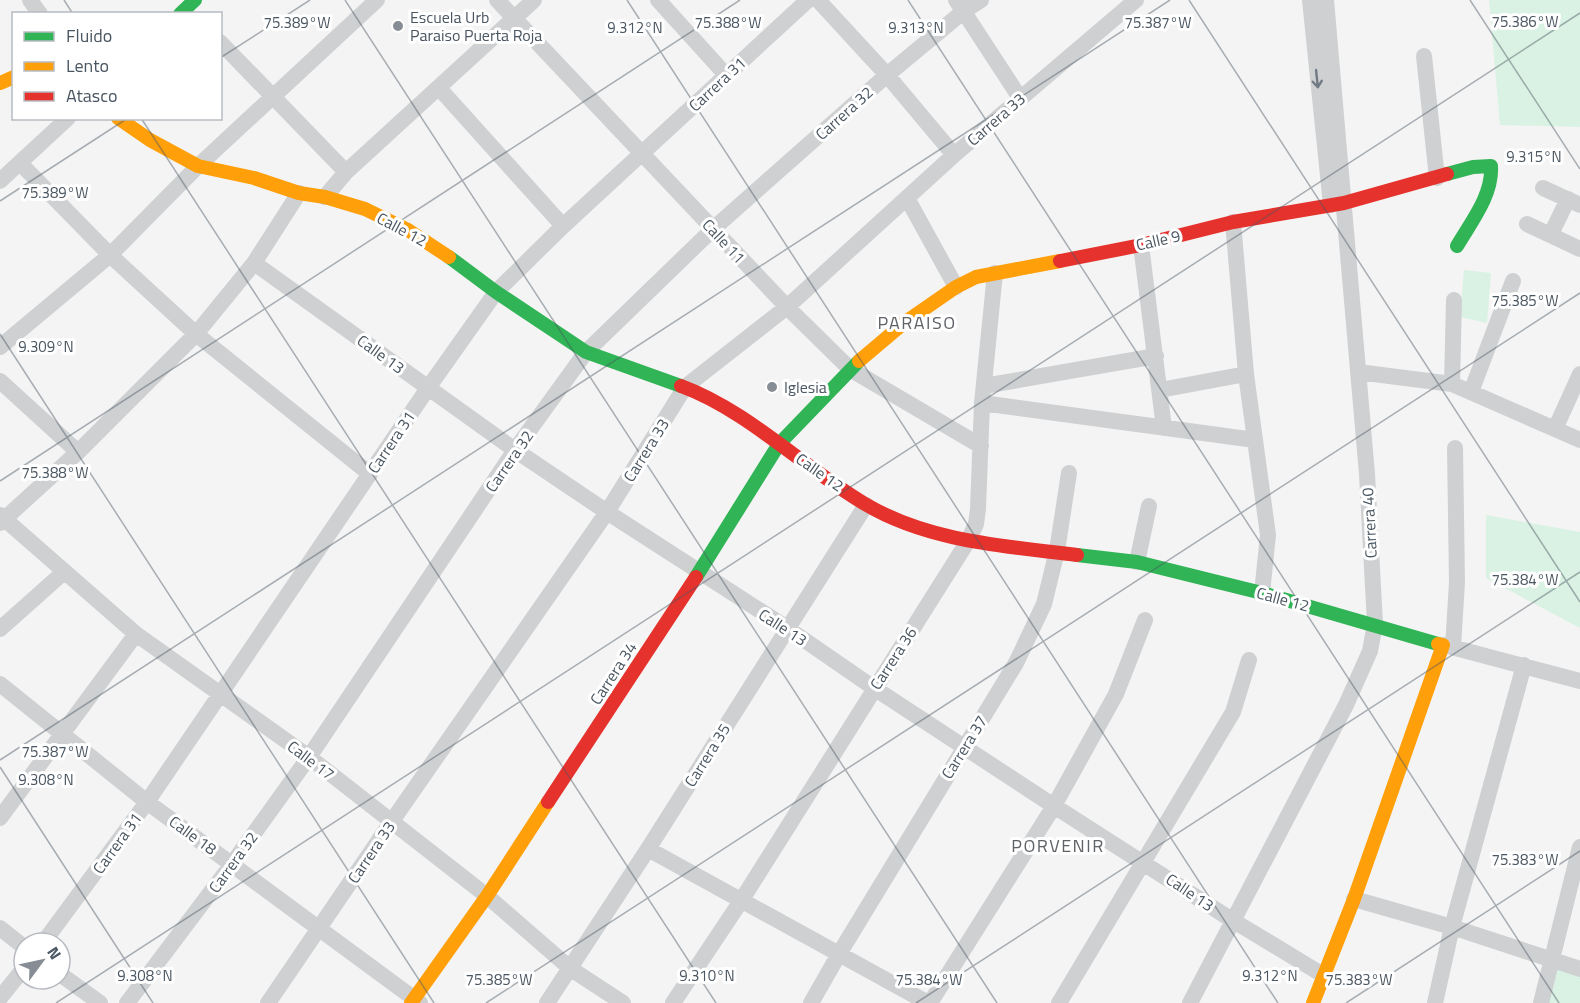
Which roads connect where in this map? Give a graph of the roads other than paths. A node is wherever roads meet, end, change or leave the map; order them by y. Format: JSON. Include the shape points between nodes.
{"nodes":[{"id":1,"x":377,"y":0,"type":"edge"},
{"id":2,"x":497,"y":0,"type":"edge"},
{"id":3,"x":534,"y":0,"type":"edge"},
{"id":4,"x":658,"y":0,"type":"edge"},
{"id":5,"x":808,"y":0,"type":"edge"},
{"id":6,"x":818,"y":0,"type":"edge"},
{"id":7,"x":981,"y":0,"type":"edge"},
{"id":8,"x":1136,"y":0,"type":"edge"},
{"id":9,"x":1310,"y":0,"type":"edge"},
{"id":10,"x":1326,"y":0,"type":"edge"},
{"id":11,"x":960,"y":6,"type":"edge"},
{"id":12,"x":514,"y":18,"type":"junction"},
{"id":13,"x":222,"y":44,"type":"edge"},
{"id":14,"x":1322,"y":54,"type":"junction"},
{"id":15,"x":1424,"y":56,"type":"dead end"},
{"id":16,"x":726,"y":75,"type":"junction"},
{"id":17,"x":886,"y":75,"type":"junction"},
{"id":18,"x":439,"y":88,"type":"junction"},
{"id":19,"x":274,"y":97,"type":"junction"},
{"id":20,"x":1020,"y":98,"type":"junction"},
{"id":21,"x":66,"y":120,"type":"edge"},
{"id":22,"x":121,"y":120,"type":"edge"},
{"id":23,"x":642,"y":154,"type":"junction"},
{"id":24,"x":954,"y":155,"type":"junction"},
{"id":25,"x":20,"y":163,"type":"junction"},
{"id":26,"x":198,"y":166,"type":"junction"},
{"id":27,"x":346,"y":172,"type":"junction"},
{"id":28,"x":1437,"y":178,"type":"junction"},
{"id":29,"x":0,"y":181,"type":"edge"},
{"id":30,"x":1543,"y":189,"type":"dead end"},
{"id":31,"x":299,"y":193,"type":"junction"},
{"id":32,"x":325,"y":197,"type":"junction"},
{"id":33,"x":907,"y":198,"type":"junction"},
{"id":34,"x":1574,"y":202,"type":"edge"},
{"id":35,"x":1337,"y":204,"type":"junction"},
{"id":36,"x":1233,"y":222,"type":"junction"},
{"id":37,"x":1527,"y":224,"type":"dead end"},
{"id":38,"x":563,"y":226,"type":"junction"},
{"id":39,"x":713,"y":230,"type":"junction"},
{"id":40,"x":1551,"y":234,"type":"junction"},
{"id":41,"x":1141,"y":245,"type":"junction"},
{"id":42,"x":1457,"y":246,"type":"dead end"},
{"id":43,"x":1580,"y":249,"type":"edge"},
{"id":44,"x":110,"y":255,"type":"junction"},
{"id":45,"x":254,"y":263,"type":"junction"},
{"id":46,"x":995,"y":273,"type":"junction"},
{"id":47,"x":1513,"y":280,"type":"dead end"},
{"id":48,"x":956,"y":287,"type":"junction"},
{"id":49,"x":496,"y":292,"type":"junction"},
{"id":50,"x":1454,"y":300,"type":"dead end"},
{"id":51,"x":787,"y":307,"type":"junction"},
{"id":52,"x":196,"y":334,"type":"junction"},
{"id":53,"x":0,"y":347,"type":"edge"},
{"id":54,"x":586,"y":352,"type":"junction"},
{"id":55,"x":1156,"y":356,"type":"junction"},
{"id":56,"x":850,"y":369,"type":"junction"},
{"id":57,"x":1358,"y":372,"type":"junction"},
{"id":58,"x":1246,"y":374,"type":"junction"},
{"id":59,"x":1580,"y":374,"type":"edge"},
{"id":60,"x":0,"y":381,"type":"edge"},
{"id":61,"x":1452,"y":384,"type":"junction"},
{"id":62,"x":685,"y":387,"type":"junction"},
{"id":63,"x":428,"y":388,"type":"junction"},
{"id":64,"x":1160,"y":390,"type":"junction"},
{"id":65,"x":1471,"y":392,"type":"junction"},
{"id":66,"x":983,"y":394,"type":"junction"},
{"id":67,"x":1164,"y":428,"type":"junction"},
{"id":68,"x":1555,"y":429,"type":"junction"},
{"id":69,"x":1255,"y":440,"type":"junction"},
{"id":70,"x":1580,"y":440,"type":"edge"},
{"id":71,"x":779,"y":444,"type":"junction"},
{"id":72,"x":981,"y":446,"type":"junction"},
{"id":73,"x":1455,"y":448,"type":"dead end"},
{"id":74,"x":515,"y":450,"type":"junction"},
{"id":75,"x":78,"y":453,"type":"junction"},
{"id":76,"x":1069,"y":473,"type":"dead end"},
{"id":77,"x":370,"y":474,"type":"junction"},
{"id":78,"x":866,"y":505,"type":"junction"},
{"id":79,"x":1149,"y":506,"type":"dead end"},
{"id":80,"x":607,"y":512,"type":"junction"},
{"id":81,"x":2,"y":519,"type":"edge"},
{"id":82,"x":968,"y":541,"type":"junction"},
{"id":83,"x":1057,"y":550,"type":"junction"},
{"id":84,"x":1137,"y":562,"type":"junction"},
{"id":85,"x":699,"y":572,"type":"junction"},
{"id":86,"x":64,"y":573,"type":"junction"},
{"id":87,"x":1262,"y":593,"type":"junction"},
{"id":88,"x":1145,"y":620,"type":"dead end"},
{"id":89,"x":1376,"y":624,"type":"junction"},
{"id":90,"x":787,"y":628,"type":"junction"},
{"id":91,"x":0,"y":629,"type":"edge"},
{"id":92,"x":136,"y":634,"type":"junction"},
{"id":93,"x":1448,"y":646,"type":"junction"},
{"id":94,"x":1249,"y":660,"type":"dead end"},
{"id":95,"x":1524,"y":665,"type":"junction"},
{"id":96,"x":1580,"y":681,"type":"edge"},
{"id":97,"x":0,"y":684,"type":"edge"},
{"id":98,"x":873,"y":688,"type":"junction"},
{"id":99,"x":220,"y":693,"type":"junction"},
{"id":100,"x":63,"y":733,"type":"junction"},
{"id":101,"x":963,"y":747,"type":"junction"},
{"id":102,"x":309,"y":757,"type":"junction"},
{"id":103,"x":147,"y":802,"type":"junction"},
{"id":104,"x":1054,"y":806,"type":"junction"},
{"id":105,"x":0,"y":818,"type":"edge"},
{"id":106,"x":392,"y":821,"type":"junction"},
{"id":107,"x":1580,"y":847,"type":"edge"},
{"id":108,"x":648,"y":849,"type":"junction"},
{"id":109,"x":1144,"y":862,"type":"junction"},
{"id":110,"x":232,"y":864,"type":"junction"},
{"id":111,"x":487,"y":896,"type":"junction"},
{"id":112,"x":1354,"y":899,"type":"junction"},
{"id":113,"x":741,"y":901,"type":"junction"},
{"id":114,"x":1232,"y":920,"type":"junction"},
{"id":115,"x":1452,"y":927,"type":"junction"},
{"id":116,"x":0,"y":928,"type":"edge"},
{"id":117,"x":320,"y":928,"type":"junction"},
{"id":118,"x":52,"y":931,"type":"edge"},
{"id":119,"x":12,"y":938,"type":"edge"},
{"id":120,"x":839,"y":954,"type":"junction"},
{"id":121,"x":1552,"y":960,"type":"junction"},
{"id":122,"x":571,"y":969,"type":"junction"},
{"id":123,"x":1580,"y":969,"type":"edge"},
{"id":124,"x":1323,"y":975,"type":"junction"},
{"id":125,"x":12,"y":983,"type":"edge"},
{"id":126,"x":72,"y":983,"type":"edge"},
{"id":127,"x":0,"y":998,"type":"edge"},
{"id":128,"x":415,"y":1002,"type":"edge"},
{"id":129,"x":100,"y":1003,"type":"edge"},
{"id":130,"x":127,"y":1003,"type":"edge"},
{"id":131,"x":268,"y":1003,"type":"edge"},
{"id":132,"x":547,"y":1003,"type":"edge"},
{"id":133,"x":623,"y":1003,"type":"edge"},
{"id":134,"x":673,"y":1003,"type":"edge"},
{"id":135,"x":811,"y":1003,"type":"edge"},
{"id":136,"x":929,"y":1003,"type":"edge"},
{"id":137,"x":1059,"y":1003,"type":"edge"},
{"id":138,"x":1190,"y":1003,"type":"edge"},
{"id":139,"x":1313,"y":1003,"type":"edge"},
{"id":140,"x":1435,"y":1003,"type":"edge"},
{"id":141,"x":1541,"y":1003,"type":"edge"}],
"edges":[{"from":1,"to":19,"type":"street"},
{"from":2,"to":12,"type":"street","name":"Calle 11"},
{"from":3,"to":12,"type":"street"},
{"from":4,"to":16,"type":"street"},
{"from":5,"to":16,"type":"street","name":"Carrera 31"},
{"from":6,"to":17,"type":"street"},
{"from":7,"to":11,"type":"street","name":"Carrera 32"},
{"from":8,"to":20,"type":"street","name":"Carrera 33"},
{"from":9,"to":14,"type":"street","name":"Carrera 40"},
{"from":10,"to":14,"type":"street","name":"Carrera 40"},
{"from":11,"to":17,"type":"street","name":"Carrera 32"},
{"from":11,"to":20,"type":"street"},
{"from":12,"to":18,"type":"street"},
{"from":12,"to":23,"type":"street","name":"Calle 11"},
{"from":13,"to":19,"type":"street"},
{"from":14,"to":35,"type":"street","name":"Carrera 40"},
{"from":15,"to":28,"type":"street"},
{"from":16,"to":23,"type":"street","name":"Carrera 31"},
{"from":17,"to":24,"type":"street"},
{"from":17,"to":39,"type":"street","name":"Carrera 32"},
{"from":18,"to":27,"type":"street"},
{"from":18,"to":38,"type":"street"},
{"from":19,"to":26,"type":"street"},
{"from":19,"to":27,"type":"street"},
{"from":20,"to":24,"type":"street","name":"Carrera 33"},
{"from":21,"to":25,"type":"street"},
{"from":22,"to":26,"type":"street","name":"Calle 12"},
{"from":23,"to":38,"type":"street","name":"Carrera 31"},
{"from":23,"to":39,"type":"street","name":"Calle 11"},
{"from":24,"to":33,"type":"street","name":"Carrera 33"},
{"from":25,"to":29,"type":"street"},
{"from":25,"to":44,"type":"street"},
{"from":26,"to":31,"type":"street","name":"Calle 12"},
{"from":26,"to":44,"type":"street"},
{"from":27,"to":32,"type":"street"},
{"from":28,"to":35,"type":"street","name":"Calle 9"},
{"from":28,"to":42,"type":"street","name":"Calle 9","via":[[1491,166],[1490,185]]},
{"from":30,"to":34,"type":"street"},
{"from":31,"to":32,"type":"street","name":"Calle 12"},
{"from":31,"to":45,"type":"street"},
{"from":32,"to":49,"type":"street","name":"Calle 12","via":[[365,209],[408,230]]},
{"from":33,"to":48,"type":"street"},
{"from":33,"to":51,"type":"street","name":"Carrera 33"},
{"from":34,"to":40,"type":"street"},
{"from":35,"to":36,"type":"street","name":"Calle 9"},
{"from":35,"to":57,"type":"street","name":"Carrera 40"},
{"from":36,"to":41,"type":"street","name":"Calle 9"},
{"from":36,"to":58,"type":"street"},
{"from":37,"to":40,"type":"street"},
{"from":38,"to":49,"type":"street","name":"Carrera 31"},
{"from":39,"to":51,"type":"street","name":"Calle 11"},
{"from":39,"to":54,"type":"street","name":"Carrera 32"},
{"from":40,"to":43,"type":"street"},
{"from":41,"to":46,"type":"street","name":"Calle 9"},
{"from":41,"to":55,"type":"street"},
{"from":44,"to":52,"type":"street"},
{"from":44,"to":53,"type":"street"},
{"from":45,"to":52,"type":"street"},
{"from":45,"to":63,"type":"street","name":"Calle 13"},
{"from":46,"to":48,"type":"street","name":"Calle 9"},
{"from":46,"to":66,"type":"street","name":"Carrera 36"},
{"from":47,"to":65,"type":"street"},
{"from":48,"to":56,"type":"street","name":"Calle 9","via":[[904,323]]},
{"from":49,"to":54,"type":"street","name":"Calle 12"},
{"from":49,"to":63,"type":"street","name":"Carrera 31"},
{"from":50,"to":61,"type":"street"},
{"from":51,"to":56,"type":"street","name":"Calle 11"},
{"from":51,"to":62,"type":"street","name":"Carrera 33"},
{"from":52,"to":75,"type":"street"},
{"from":52,"to":77,"type":"street"},
{"from":54,"to":62,"type":"street","name":"Calle 12"},
{"from":54,"to":74,"type":"street","name":"Carrera 32"},
{"from":55,"to":64,"type":"street"},
{"from":55,"to":66,"type":"street"},
{"from":56,"to":71,"type":"street","name":"Carrera 34"},
{"from":56,"to":72,"type":"street","name":"Calle 11"},
{"from":57,"to":61,"type":"street"},
{"from":57,"to":89,"type":"street","name":"Carrera 40"},
{"from":58,"to":64,"type":"street"},
{"from":58,"to":69,"type":"street"},
{"from":59,"to":68,"type":"street"},
{"from":60,"to":75,"type":"street"},
{"from":61,"to":65,"type":"street"},
{"from":62,"to":71,"type":"street","name":"Calle 12","via":[[722,405]]},
{"from":62,"to":80,"type":"street","name":"Carrera 33"},
{"from":63,"to":74,"type":"street","name":"Calle 13"},
{"from":63,"to":77,"type":"street","name":"Carrera 31"},
{"from":64,"to":67,"type":"street"},
{"from":65,"to":68,"type":"street"},
{"from":66,"to":67,"type":"street"},
{"from":66,"to":72,"type":"street","name":"Carrera 36"},
{"from":67,"to":69,"type":"street"},
{"from":68,"to":70,"type":"street"},
{"from":69,"to":87,"type":"street","via":[[1268,535]]},
{"from":71,"to":78,"type":"street","name":"Calle 12"},
{"from":71,"to":85,"type":"street","name":"Carrera 34"},
{"from":72,"to":82,"type":"street","name":"Carrera 36","via":[[976,524]]},
{"from":73,"to":93,"type":"street","via":[[1457,582]]},
{"from":74,"to":80,"type":"street","name":"Calle 13"},
{"from":74,"to":102,"type":"street","name":"Carrera 32"},
{"from":75,"to":81,"type":"street"},
{"from":76,"to":83,"type":"street","name":"Carrera 37"},
{"from":77,"to":99,"type":"street","name":"Carrera 31"},
{"from":78,"to":82,"type":"street","name":"Calle 12","via":[[913,527]]},
{"from":78,"to":90,"type":"street","name":"Carrera 35"},
{"from":79,"to":84,"type":"street"},
{"from":80,"to":85,"type":"street","name":"Calle 13"},
{"from":80,"to":106,"type":"street","name":"Carrera 33"},
{"from":81,"to":86,"type":"street","name":"Calle 17"},
{"from":82,"to":83,"type":"street","name":"Calle 12"},
{"from":82,"to":98,"type":"street","name":"Carrera 36"},
{"from":83,"to":84,"type":"street","name":"Calle 12"},
{"from":83,"to":101,"type":"street","name":"Carrera 37","via":[[1044,604],[1016,663]]},
{"from":84,"to":87,"type":"street","name":"Calle 12"},
{"from":85,"to":90,"type":"street","name":"Calle 13"},
{"from":85,"to":111,"type":"street","name":"Carrera 34"},
{"from":86,"to":91,"type":"street"},
{"from":86,"to":92,"type":"street","name":"Calle 17"},
{"from":87,"to":89,"type":"street","name":"Calle 12"},
{"from":88,"to":104,"type":"street","via":[[1116,694]]},
{"from":89,"to":93,"type":"street","name":"Calle 12"},
{"from":89,"to":114,"type":"street","name":"Carrera 40","via":[[1370,651],[1346,705]]},
{"from":90,"to":98,"type":"street","name":"Calle 13"},
{"from":90,"to":108,"type":"street","name":"Carrera 35"},
{"from":92,"to":99,"type":"street","name":"Calle 17"},
{"from":92,"to":100,"type":"street"},
{"from":93,"to":95,"type":"street","name":"Calle 12"},
{"from":93,"to":112,"type":"street"},
{"from":94,"to":109,"type":"street","via":[[1233,712]]},
{"from":95,"to":96,"type":"street","name":"Calle 12"},
{"from":95,"to":115,"type":"street"},
{"from":97,"to":100,"type":"street","name":"Calle 18"},
{"from":98,"to":101,"type":"street","name":"Calle 13"},
{"from":98,"to":113,"type":"street","name":"Carrera 36"},
{"from":99,"to":102,"type":"street","name":"Calle 17"},
{"from":99,"to":103,"type":"street","name":"Carrera 31"},
{"from":100,"to":103,"type":"street","name":"Calle 18"},
{"from":100,"to":105,"type":"street"},
{"from":101,"to":104,"type":"street","name":"Calle 13"},
{"from":101,"to":120,"type":"street","name":"Carrera 37"},
{"from":102,"to":106,"type":"street","name":"Calle 17"},
{"from":102,"to":110,"type":"street","name":"Carrera 32"},
{"from":103,"to":110,"type":"street","name":"Calle 18"},
{"from":103,"to":118,"type":"street","name":"Carrera 31"},
{"from":104,"to":109,"type":"street","name":"Calle 13"},
{"from":104,"to":136,"type":"street"},
{"from":106,"to":111,"type":"street","name":"Calle 17"},
{"from":106,"to":117,"type":"street","name":"Carrera 33"},
{"from":107,"to":121,"type":"street"},
{"from":108,"to":113,"type":"street"},
{"from":108,"to":122,"type":"street","name":"Carrera 35"},
{"from":109,"to":114,"type":"street","name":"Calle 13"},
{"from":109,"to":137,"type":"street"},
{"from":110,"to":117,"type":"street","name":"Calle 18"},
{"from":110,"to":130,"type":"street","name":"Carrera 32"},
{"from":111,"to":122,"type":"street","name":"Calle 17"},
{"from":111,"to":128,"type":"street","name":"Carrera 34"},
{"from":112,"to":115,"type":"street"},
{"from":112,"to":124,"type":"street"},
{"from":113,"to":120,"type":"street"},
{"from":113,"to":134,"type":"street","name":"Carrera 36"},
{"from":114,"to":124,"type":"street","name":"Calle 13"},
{"from":114,"to":138,"type":"street","name":"Carrera 40"},
{"from":115,"to":121,"type":"street"},
{"from":115,"to":140,"type":"street"},
{"from":116,"to":119,"type":"street"},
{"from":117,"to":128,"type":"street","name":"Calle 18"},
{"from":117,"to":131,"type":"street","name":"Carrera 33"},
{"from":120,"to":135,"type":"street","name":"Carrera 37"},
{"from":120,"to":136,"type":"street"},
{"from":121,"to":123,"type":"street"},
{"from":121,"to":141,"type":"street"},
{"from":122,"to":132,"type":"street","name":"Carrera 35"},
{"from":122,"to":133,"type":"street","name":"Calle 17"},
{"from":124,"to":139,"type":"street"},
{"from":125,"to":127,"type":"street"},
{"from":126,"to":129,"type":"street"}]}
